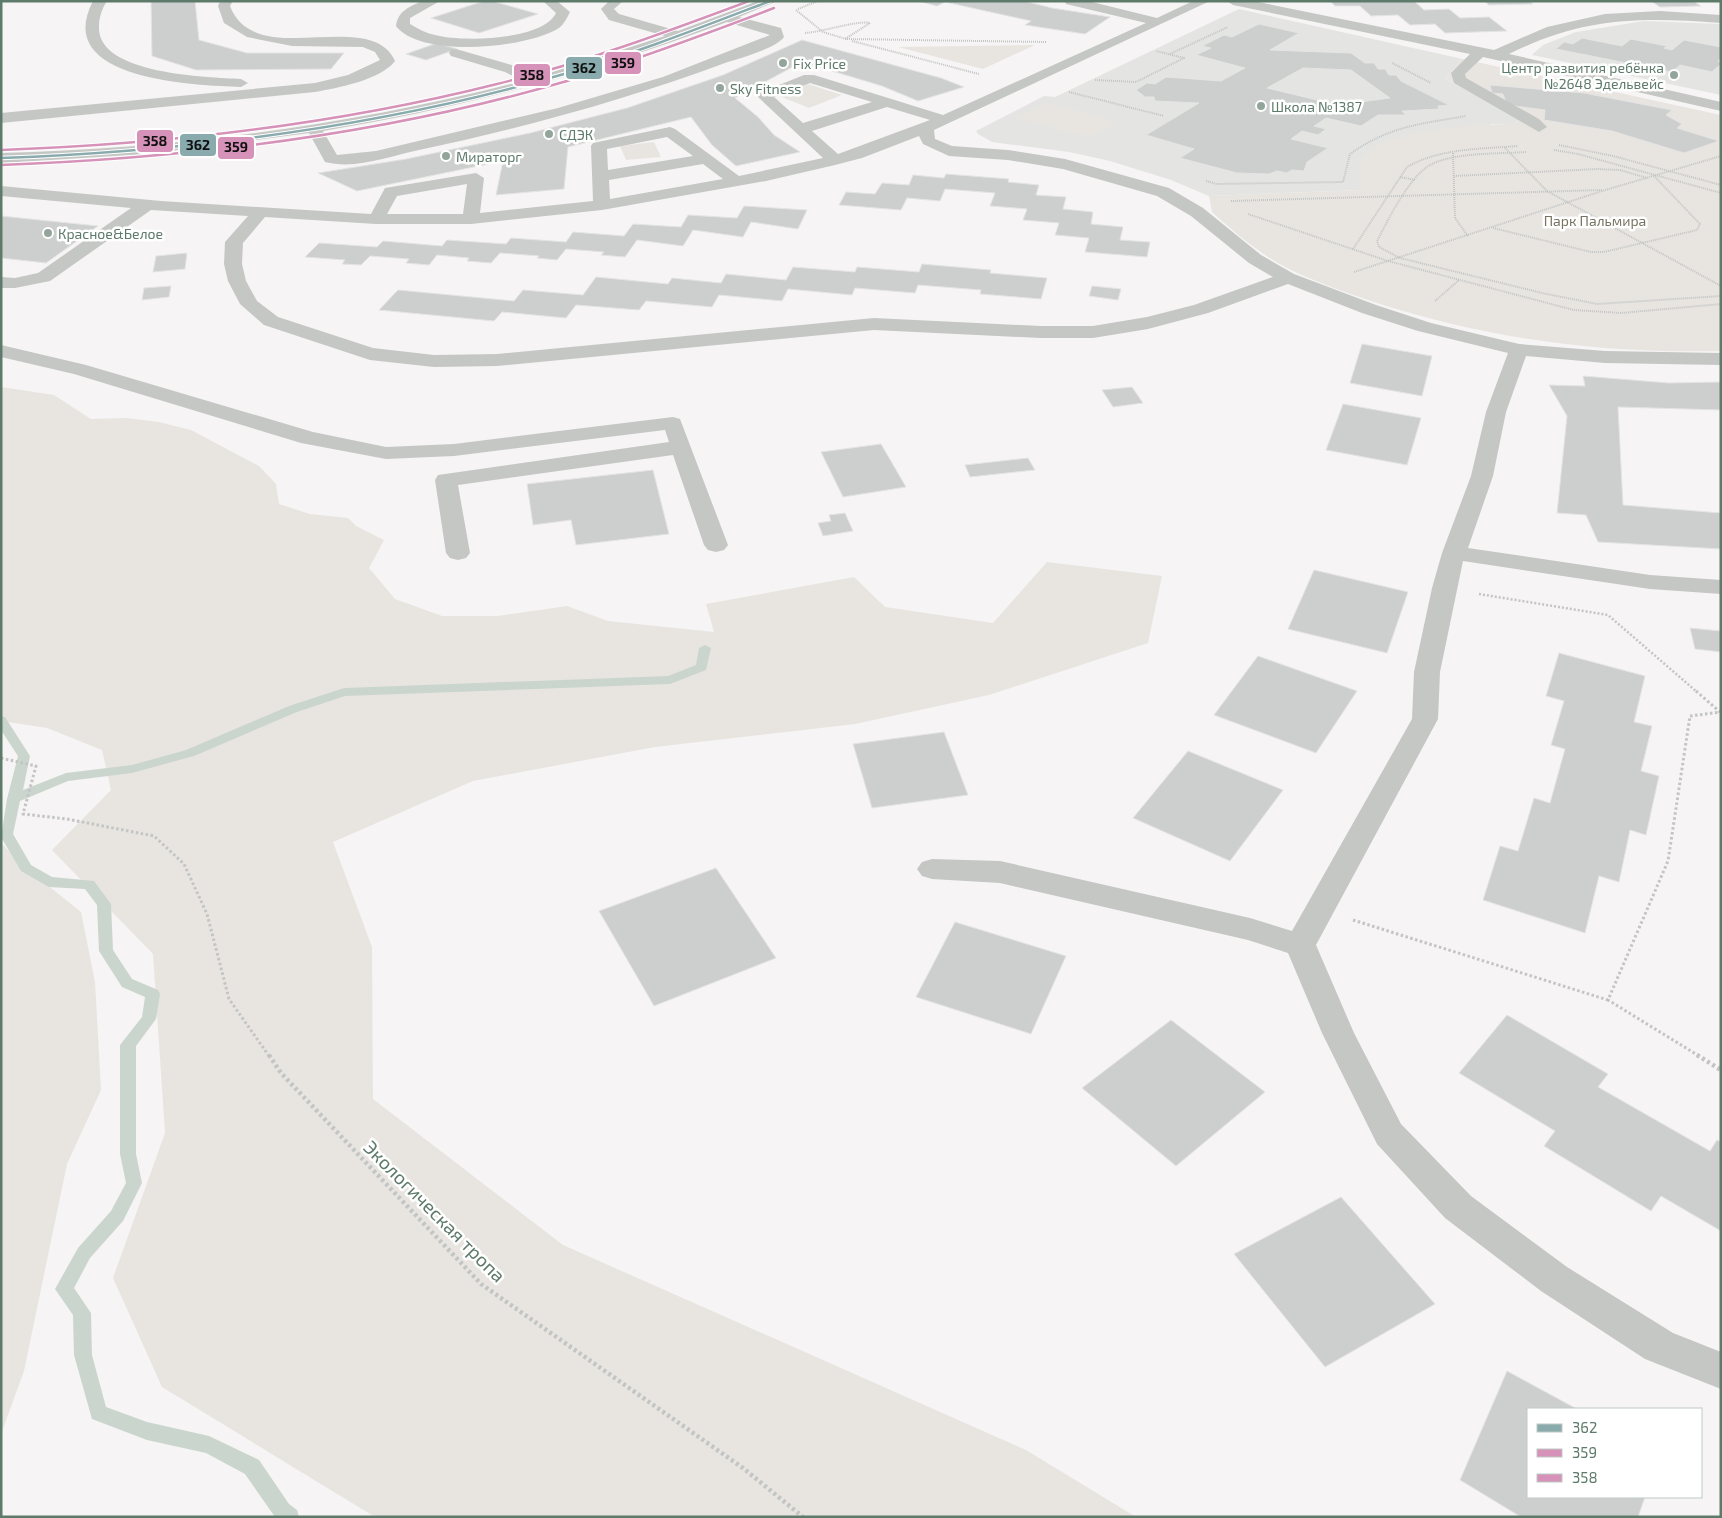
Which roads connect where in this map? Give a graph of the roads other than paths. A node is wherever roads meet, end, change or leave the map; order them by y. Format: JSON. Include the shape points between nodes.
{"nodes":[{"id":1,"x":101,"y":1,"type":"edge"},
{"id":2,"x":227,"y":1,"type":"edge"},
{"id":3,"x":434,"y":1,"type":"edge"},
{"id":4,"x":549,"y":1,"type":"edge"},
{"id":5,"x":617,"y":1,"type":"edge"},
{"id":6,"x":772,"y":1,"type":"edge"},
{"id":7,"x":1071,"y":1,"type":"edge"},
{"id":8,"x":1114,"y":1,"type":"edge"},
{"id":9,"x":1204,"y":1,"type":"edge"},
{"id":10,"x":1233,"y":1,"type":"edge"},
{"id":11,"x":1603,"y":6,"type":"dead end"},
{"id":12,"x":1580,"y":7,"type":"dead end"},
{"id":13,"x":1100,"y":8,"type":"junction"},
{"id":14,"x":1617,"y":16,"type":"junction"},
{"id":15,"x":726,"y":18,"type":"junction"},
{"id":16,"x":1595,"y":18,"type":"junction"},
{"id":17,"x":1721,"y":19,"type":"edge"},
{"id":18,"x":1159,"y":22,"type":"junction"},
{"id":19,"x":413,"y":34,"type":"junction"},
{"id":20,"x":677,"y":36,"type":"junction"},
{"id":21,"x":373,"y":45,"type":"junction"},
{"id":22,"x":1480,"y":52,"type":"junction"},
{"id":23,"x":456,"y":53,"type":"dead end"},
{"id":24,"x":1496,"y":55,"type":"junction"},
{"id":25,"x":536,"y":82,"type":"junction"},
{"id":26,"x":312,"y":87,"type":"junction"},
{"id":27,"x":887,"y":102,"type":"junction"},
{"id":28,"x":1721,"y":108,"type":"edge"},
{"id":29,"x":1,"y":118,"type":"edge"},
{"id":30,"x":1694,"y":119,"type":"dead end"},
{"id":31,"x":944,"y":120,"type":"junction"},
{"id":32,"x":1539,"y":127,"type":"dead end"},
{"id":33,"x":314,"y":128,"type":"junction"},
{"id":34,"x":926,"y":128,"type":"junction"},
{"id":35,"x":801,"y":129,"type":"junction"},
{"id":36,"x":949,"y":151,"type":"junction"},
{"id":37,"x":921,"y":152,"type":"dead end"},
{"id":38,"x":902,"y":153,"type":"dead end"},
{"id":39,"x":79,"y":154,"type":"junction"},
{"id":40,"x":856,"y":155,"type":"junction"},
{"id":41,"x":1,"y":158,"type":"edge"},
{"id":42,"x":707,"y":159,"type":"junction"},
{"id":43,"x":835,"y":160,"type":"junction"},
{"id":44,"x":601,"y":176,"type":"junction"},
{"id":45,"x":736,"y":181,"type":"junction"},
{"id":46,"x":1,"y":191,"type":"edge"},
{"id":47,"x":72,"y":196,"type":"junction"},
{"id":48,"x":147,"y":205,"type":"junction"},
{"id":49,"x":602,"y":205,"type":"junction"},
{"id":50,"x":260,"y":213,"type":"junction"},
{"id":51,"x":471,"y":218,"type":"junction"},
{"id":52,"x":376,"y":219,"type":"junction"},
{"id":53,"x":1288,"y":278,"type":"junction"},
{"id":54,"x":1,"y":282,"type":"edge"},
{"id":55,"x":1519,"y":350,"type":"junction"},
{"id":56,"x":1,"y":351,"type":"edge"},
{"id":57,"x":1721,"y":359,"type":"edge"},
{"id":58,"x":682,"y":447,"type":"junction"},
{"id":59,"x":716,"y":545,"type":"dead end"},
{"id":60,"x":1454,"y":552,"type":"junction"},
{"id":61,"x":458,"y":553,"type":"dead end"},
{"id":62,"x":1721,"y":587,"type":"edge"},
{"id":63,"x":932,"y":869,"type":"dead end"},
{"id":64,"x":1300,"y":945,"type":"junction"},
{"id":65,"x":1721,"y":1371,"type":"edge"}],
"edges":[{"from":1,"to":26,"type":"street","via":[[91,25],[94,40],[106,55],[132,68],[181,78]]},
{"from":2,"to":21,"type":"street","via":[[224,6],[229,20],[252,35],[302,43]]},
{"from":3,"to":19,"type":"street","via":[[404,17],[403,26]]},
{"from":4,"to":19,"type":"street","via":[[562,12],[557,23],[532,35],[468,43]]},
{"from":5,"to":20,"type":"street","via":[[607,9],[614,17]]},
{"from":6,"to":15,"type":"street"},
{"from":7,"to":13,"type":"street"},
{"from":8,"to":13,"type":"street"},
{"from":9,"to":18,"type":"street"},
{"from":10,"to":22,"type":"street"},
{"from":11,"to":14,"type":"street"},
{"from":12,"to":16,"type":"street"},
{"from":13,"to":18,"type":"street"},
{"from":14,"to":16,"type":"street"},
{"from":14,"to":17,"type":"street"},
{"from":15,"to":20,"type":"street"},
{"from":15,"to":33,"type":"street","via":[[776,31],[777,37],[624,95],[487,131],[376,154],[331,159]]},
{"from":16,"to":24,"type":"street","via":[[1524,40]]},
{"from":18,"to":31,"type":"street"},
{"from":19,"to":21,"type":"street"},
{"from":20,"to":25,"type":"street"},
{"from":21,"to":26,"type":"street","via":[[385,53],[388,61],[374,71],[348,81]]},
{"from":22,"to":24,"type":"street"},
{"from":22,"to":32,"type":"street","via":[[1458,73],[1459,80]]},
{"from":23,"to":25,"type":"street","via":[[510,69]]},
{"from":24,"to":28,"type":"street"},
{"from":25,"to":33,"type":"street","via":[[443,106]]},
{"from":26,"to":29,"type":"street"},
{"from":27,"to":31,"type":"street"},
{"from":27,"to":35,"type":"street"},
{"from":27,"to":35,"type":"street","via":[[809,78],[764,96]]},
{"from":28,"to":30,"type":"street"},
{"from":31,"to":34,"type":"street"},
{"from":33,"to":39,"type":"street","via":[[158,149]]},
{"from":34,"to":36,"type":"street","via":[[928,141]]},
{"from":34,"to":40,"type":"street"},
{"from":35,"to":43,"type":"street"},
{"from":36,"to":37,"type":"street"},
{"from":36,"to":53,"type":"street","via":[[1008,155],[1065,164],[1163,192],[1188,206],[1255,259]]},
{"from":38,"to":40,"type":"street"},
{"from":39,"to":41,"type":"street"},
{"from":39,"to":47,"type":"street","via":[[44,175],[44,184]]},
{"from":40,"to":43,"type":"street"},
{"from":42,"to":44,"type":"street"},
{"from":42,"to":44,"type":"street","via":[[670,132],[599,146]]},
{"from":42,"to":45,"type":"street"},
{"from":43,"to":45,"type":"street"},
{"from":44,"to":49,"type":"street"},
{"from":45,"to":49,"type":"street"},
{"from":46,"to":47,"type":"street"},
{"from":47,"to":48,"type":"street"},
{"from":48,"to":50,"type":"street"},
{"from":48,"to":54,"type":"street","via":[[44,277],[15,283]]},
{"from":49,"to":51,"type":"street"},
{"from":50,"to":52,"type":"street"},
{"from":50,"to":53,"type":"street","via":[[234,242],[236,281],[249,304],[271,322],[370,354],[434,361],[496,360],[874,324],[1093,332],[1148,323]]},
{"from":51,"to":52,"type":"street"},
{"from":51,"to":52,"type":"street","via":[[476,178],[391,192]]},
{"from":53,"to":55,"type":"street","via":[[1418,324]]},
{"from":55,"to":57,"type":"street","via":[[1605,357]]},
{"from":55,"to":60,"type":"street","via":[[1496,412],[1482,476]]},
{"from":56,"to":58,"type":"street","via":[[79,369],[309,438],[386,453],[454,450],[673,422]]},
{"from":58,"to":59,"type":"street"},
{"from":58,"to":61,"type":"street","via":[[446,480]]},
{"from":60,"to":62,"type":"street","via":[[1650,582]]},
{"from":60,"to":64,"type":"street","via":[[1427,672],[1425,719]]},
{"from":63,"to":64,"type":"street","via":[[1000,872],[1250,929]]},
{"from":64,"to":65,"type":"street","via":[[1338,1033],[1389,1134],[1458,1207],[1554,1279],[1658,1346]]}]}
